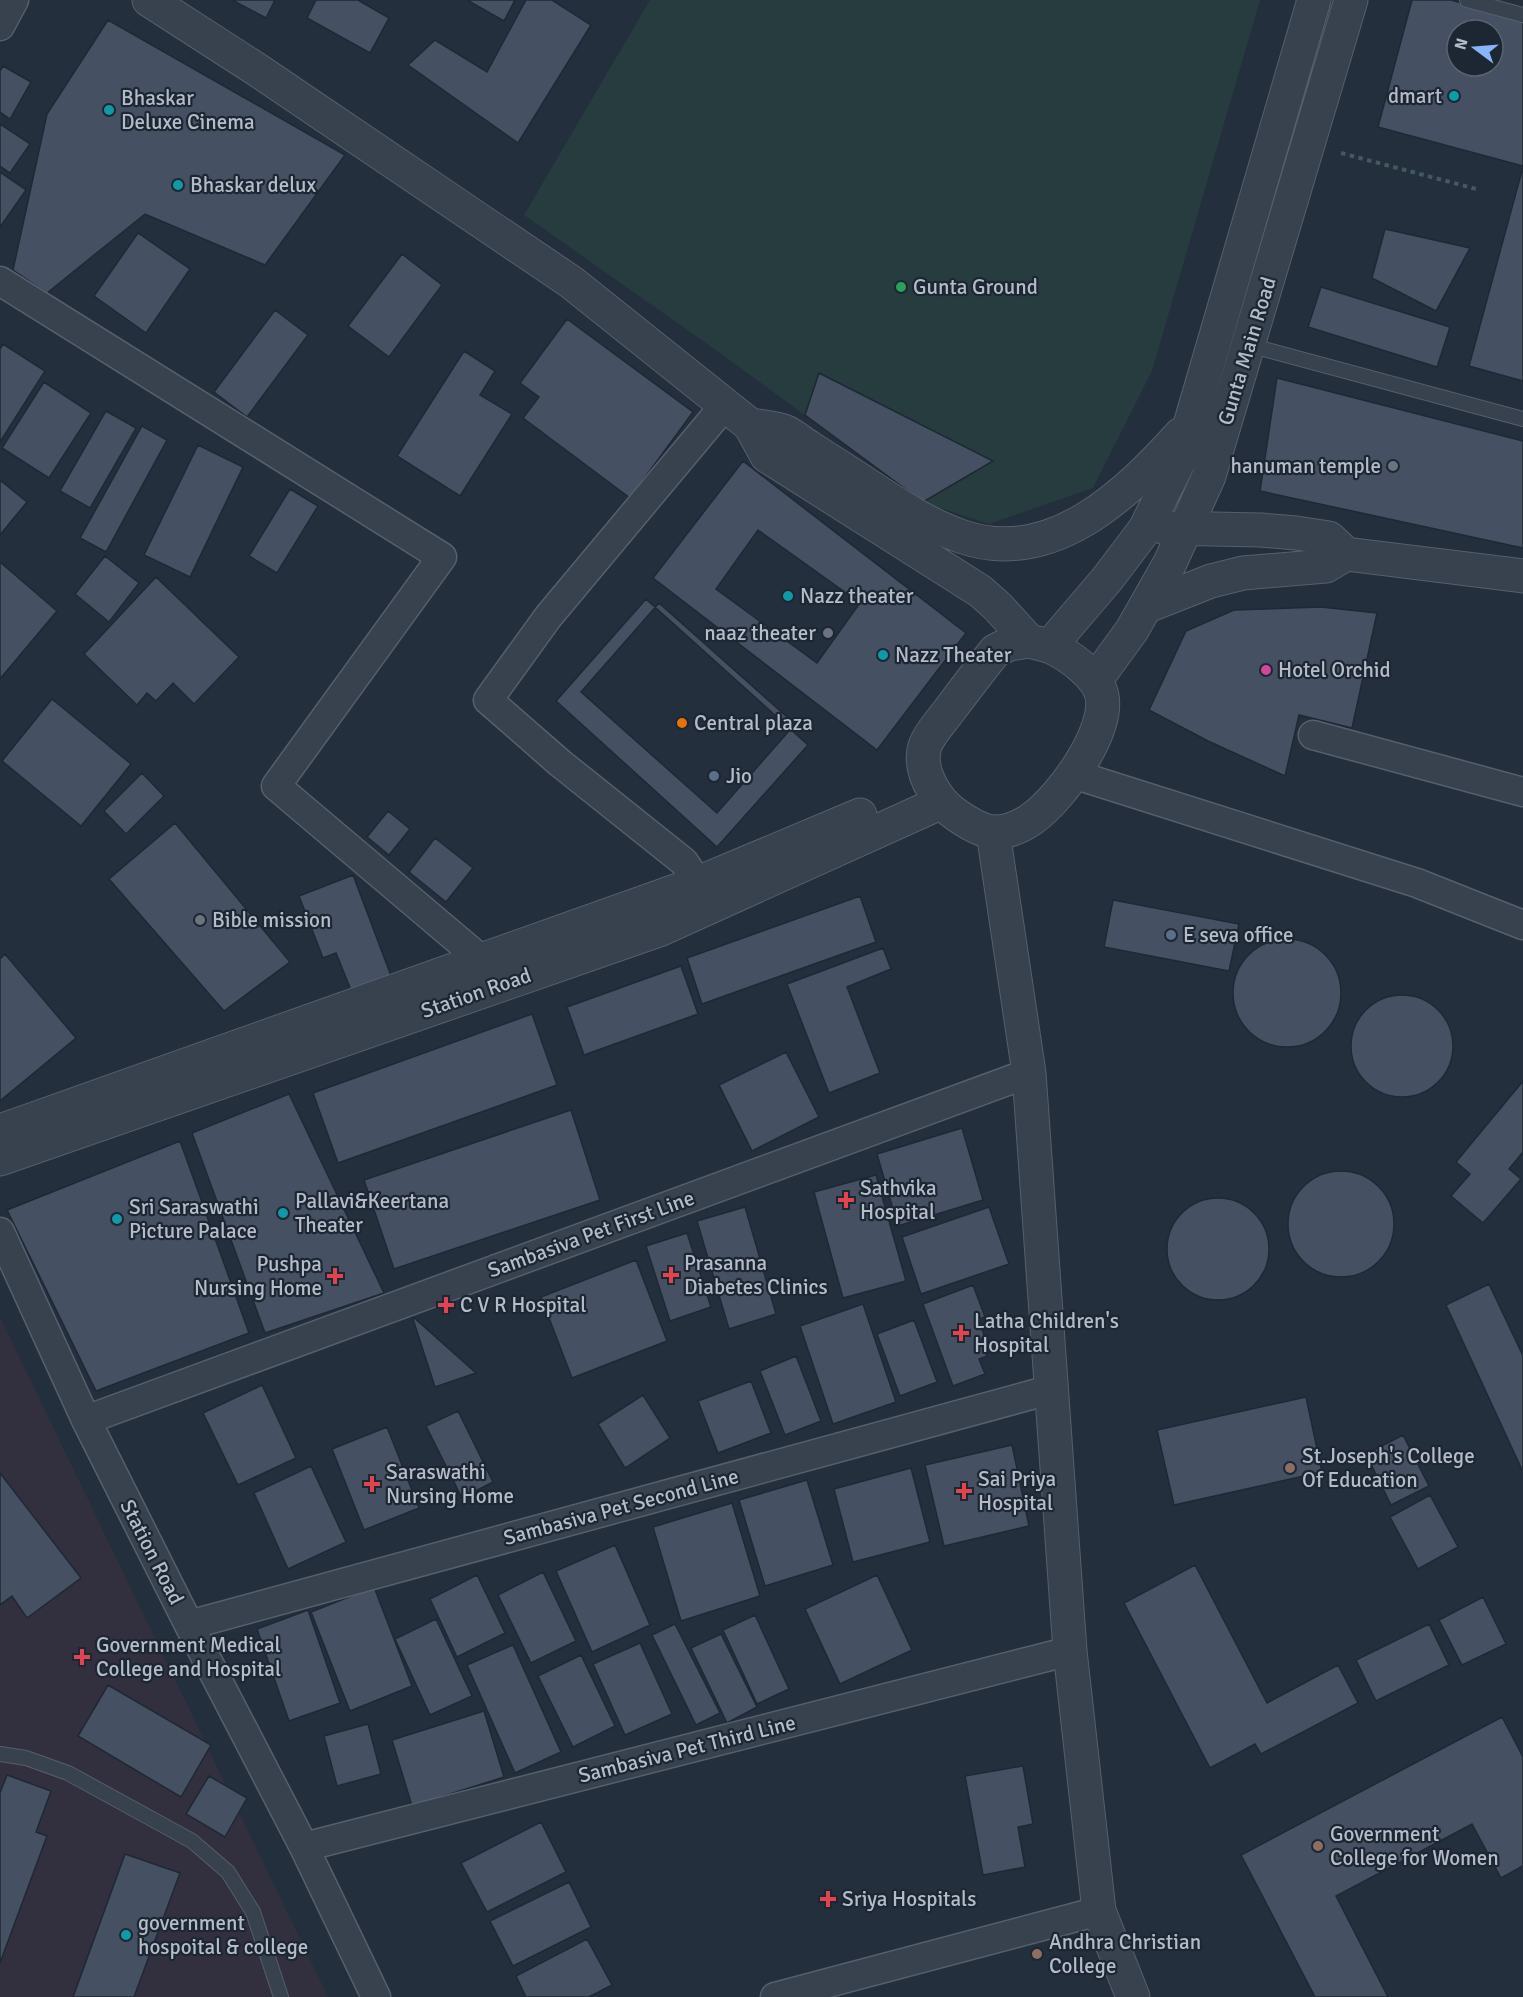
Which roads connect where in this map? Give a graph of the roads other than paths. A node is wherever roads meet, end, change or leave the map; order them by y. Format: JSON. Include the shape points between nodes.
{"nodes":[{"id":1,"x":14,"y":0,"type":"edge"},
{"id":2,"x":149,"y":0,"type":"edge"},
{"id":3,"x":1314,"y":0,"type":"edge"},
{"id":4,"x":1351,"y":0,"type":"edge"},
{"id":5,"x":1467,"y":0,"type":"edge"},
{"id":6,"x":1523,"y":15,"type":"edge"},
{"id":7,"x":0,"y":26,"type":"edge"},
{"id":8,"x":0,"y":281,"type":"edge"},
{"id":9,"x":1249,"y":345,"type":"junction"},
{"id":10,"x":725,"y":405,"type":"junction"},
{"id":11,"x":1523,"y":419,"type":"edge"},
{"id":12,"x":1190,"y":423,"type":"junction"},
{"id":13,"x":750,"y":425,"type":"junction"},
{"id":14,"x":1186,"y":527,"type":"junction"},
{"id":15,"x":1145,"y":529,"type":"junction"},
{"id":16,"x":1346,"y":554,"type":"junction"},
{"id":17,"x":1523,"y":576,"type":"edge"},
{"id":18,"x":1145,"y":607,"type":"junction"},
{"id":19,"x":1039,"y":644,"type":"junction"},
{"id":20,"x":1095,"y":681,"type":"junction"},
{"id":21,"x":1313,"y":735,"type":"dead end"},
{"id":22,"x":1073,"y":774,"type":"junction"},
{"id":23,"x":1523,"y":792,"type":"edge"},
{"id":24,"x":936,"y":794,"type":"junction"},
{"id":25,"x":993,"y":832,"type":"junction"},
{"id":26,"x":697,"y":898,"type":"junction"},
{"id":27,"x":1523,"y":925,"type":"edge"},
{"id":28,"x":481,"y":960,"type":"junction"},
{"id":29,"x":507,"y":982,"type":"junction"},
{"id":30,"x":1029,"y":1073,"type":"junction"},
{"id":31,"x":0,"y":1131,"type":"edge"},
{"id":32,"x":0,"y":1159,"type":"edge"},
{"id":33,"x":0,"y":1232,"type":"edge"},
{"id":34,"x":1053,"y":1389,"type":"junction"},
{"id":35,"x":86,"y":1420,"type":"junction"},
{"id":36,"x":189,"y":1625,"type":"junction"},
{"id":37,"x":1070,"y":1651,"type":"junction"},
{"id":38,"x":0,"y":1754,"type":"edge"},
{"id":39,"x":304,"y":1847,"type":"junction"},
{"id":40,"x":1099,"y":1911,"type":"junction"},
{"id":41,"x":281,"y":1997,"type":"edge"},
{"id":42,"x":376,"y":1997,"type":"edge"},
{"id":43,"x":776,"y":1997,"type":"edge"},
{"id":44,"x":1133,"y":1997,"type":"edge"}],
"edges":[{"from":1,"to":7,"type":"street"},
{"from":2,"to":10,"type":"street","via":[[571,282]]},
{"from":3,"to":12,"type":"street","name":"Gunta Main Road"},
{"from":4,"to":9,"type":"street","name":"Gunta Main Road"},
{"from":5,"to":6,"type":"lane"},
{"from":8,"to":28,"type":"street","via":[[442,557],[276,786]]},
{"from":9,"to":11,"type":"lane"},
{"from":9,"to":14,"type":"street","name":"Gunta Main Road","via":[[1209,476]]},
{"from":10,"to":13,"type":"street"},
{"from":10,"to":26,"type":"street","via":[[548,617],[488,700],[684,862]]},
{"from":12,"to":13,"type":"street","via":[[1156,462],[1094,515],[1061,533],[1027,542],[995,544],[940,529],[786,432]]},
{"from":12,"to":15,"type":"street","name":"Gunta Main Road","via":[[1180,459]]},
{"from":13,"to":19,"type":"street","via":[[767,456],[980,591]]},
{"from":14,"to":15,"type":"street"},
{"from":14,"to":16,"type":"street","via":[[1329,538]]},
{"from":14,"to":18,"type":"street","name":"Gunta Main Road"},
{"from":15,"to":19,"type":"street","name":"Gunta Main Road","via":[[1108,578]]},
{"from":16,"to":17,"type":"street"},
{"from":16,"to":18,"type":"street","via":[[1326,566],[1243,573],[1211,581]]},
{"from":18,"to":20,"type":"street","name":"Gunta Main Road"},
{"from":19,"to":20,"type":"street","via":[[1075,661]]},
{"from":19,"to":24,"type":"street","via":[[1009,644],[995,651],[934,730],[925,747],[923,766]]},
{"from":20,"to":22,"type":"street","via":[[1102,694],[1103,711],[1098,732]]},
{"from":21,"to":23,"type":"street"},
{"from":22,"to":25,"type":"street","via":[[1032,819],[1013,829]]},
{"from":22,"to":27,"type":"street","via":[[1417,883]]},
{"from":24,"to":25,"type":"street","via":[[965,822]]},
{"from":24,"to":26,"type":"street","name":"Station Road"},
{"from":25,"to":30,"type":"street"},
{"from":26,"to":28,"type":"street"},
{"from":26,"to":29,"type":"street","name":"Station Road","via":[[659,930]]},
{"from":28,"to":29,"type":"street"},
{"from":28,"to":31,"type":"street"},
{"from":29,"to":32,"type":"street","name":"Station Road"},
{"from":30,"to":34,"type":"street"},
{"from":30,"to":35,"type":"street","name":"Sambasiva Pet First Line"},
{"from":33,"to":35,"type":"street","name":"Station Road"},
{"from":34,"to":36,"type":"street","name":"Sambasiva Pet Second Line"},
{"from":34,"to":37,"type":"street"},
{"from":35,"to":36,"type":"street","name":"Station Road"},
{"from":36,"to":39,"type":"street","name":"Station Road"},
{"from":37,"to":39,"type":"street","name":"Sambasiva Pet Third Line"},
{"from":37,"to":40,"type":"street"},
{"from":38,"to":41,"type":"lane","via":[[26,1758],[68,1773],[192,1841],[228,1872],[253,1912]]},
{"from":39,"to":42,"type":"street","name":"Station Road"},
{"from":40,"to":43,"type":"street"},
{"from":40,"to":44,"type":"street"}]}
